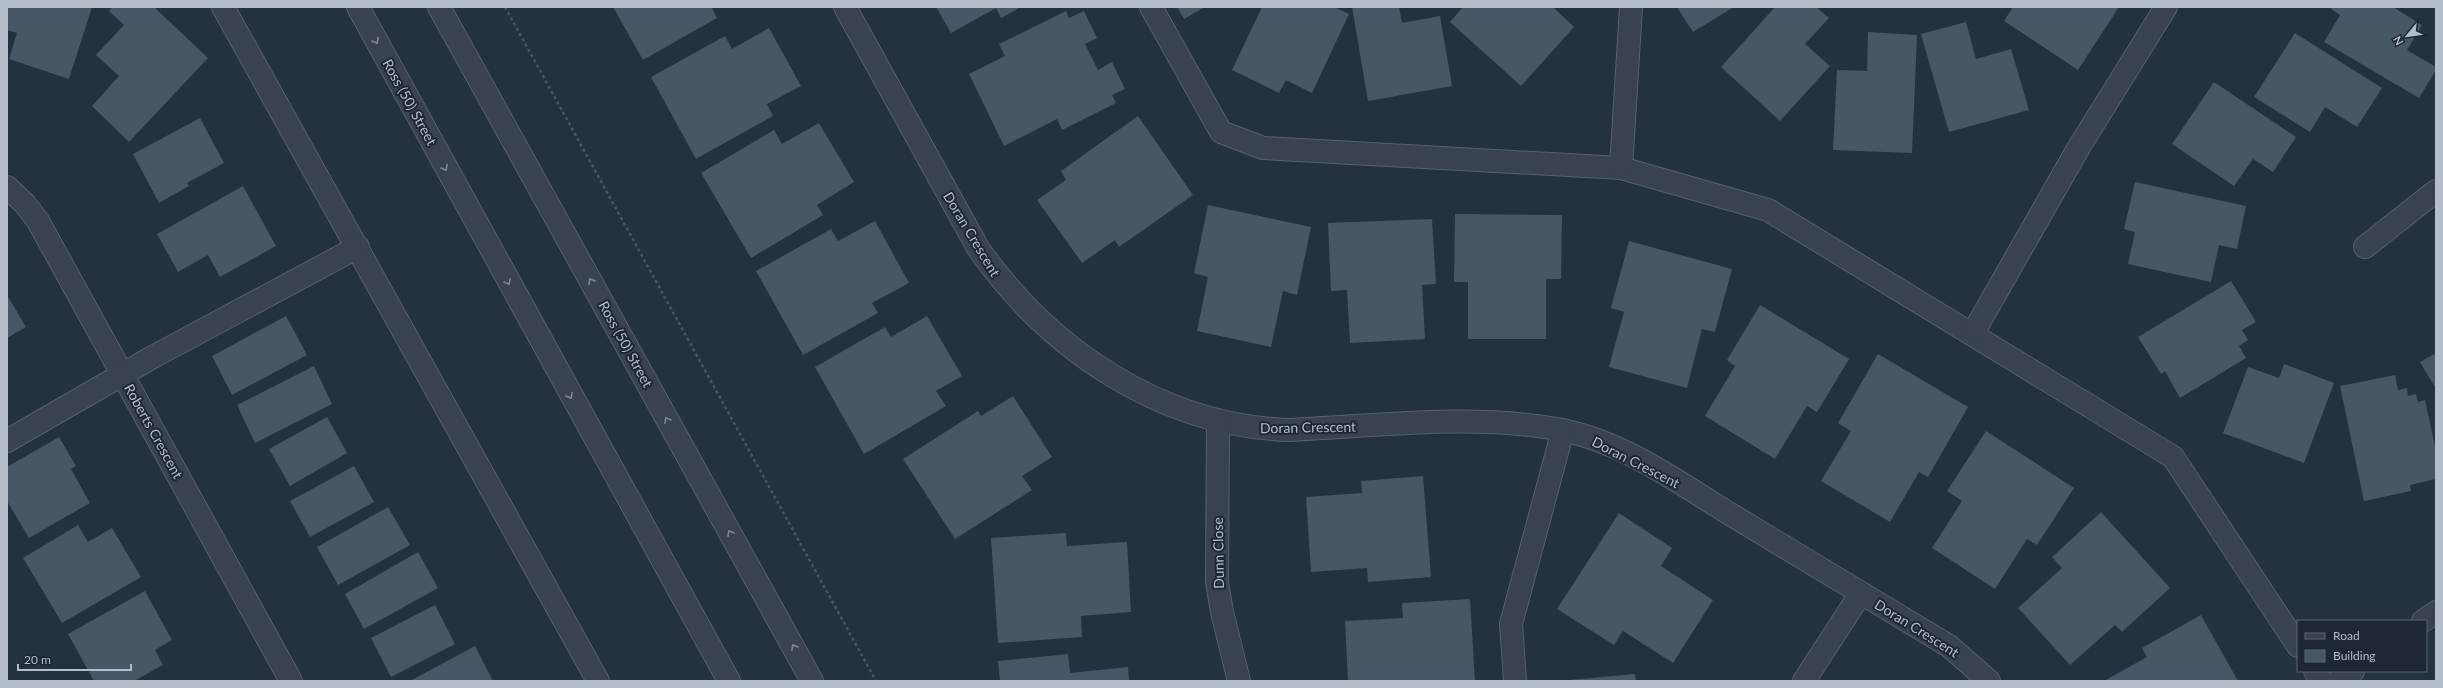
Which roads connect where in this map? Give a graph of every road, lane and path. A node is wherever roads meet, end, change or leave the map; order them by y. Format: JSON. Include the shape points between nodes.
{"nodes":[{"id":1,"x":223,"y":7,"type":"edge"},
{"id":2,"x":358,"y":7,"type":"edge"},
{"id":3,"x":439,"y":7,"type":"edge"},
{"id":4,"x":505,"y":7,"type":"edge"},
{"id":5,"x":845,"y":7,"type":"edge"},
{"id":6,"x":1150,"y":7,"type":"edge"},
{"id":7,"x":1631,"y":7,"type":"edge"},
{"id":8,"x":2166,"y":7,"type":"edge"},
{"id":9,"x":1621,"y":168,"type":"junction"},
{"id":10,"x":7,"y":187,"type":"edge"},
{"id":11,"x":2436,"y":190,"type":"edge"},
{"id":12,"x":358,"y":247,"type":"junction"},
{"id":13,"x":2365,"y":247,"type":"dead end"},
{"id":14,"x":1973,"y":334,"type":"junction"},
{"id":15,"x":123,"y":374,"type":"junction"},
{"id":16,"x":1218,"y":422,"type":"junction"},
{"id":17,"x":1563,"y":430,"type":"junction"},
{"id":18,"x":7,"y":441,"type":"edge"},
{"id":19,"x":1861,"y":593,"type":"junction"},
{"id":20,"x":2436,"y":612,"type":"edge"},
{"id":21,"x":2424,"y":620,"type":"edge"},
{"id":22,"x":2297,"y":644,"type":"edge"},
{"id":23,"x":2316,"y":672,"type":"edge"},
{"id":24,"x":2352,"y":672,"type":"edge"},
{"id":25,"x":291,"y":681,"type":"edge"},
{"id":26,"x":598,"y":681,"type":"edge"},
{"id":27,"x":729,"y":681,"type":"edge"},
{"id":28,"x":812,"y":681,"type":"edge"},
{"id":29,"x":876,"y":681,"type":"edge"},
{"id":30,"x":1239,"y":681,"type":"edge"},
{"id":31,"x":1515,"y":681,"type":"edge"},
{"id":32,"x":1804,"y":681,"type":"edge"},
{"id":33,"x":1989,"y":681,"type":"edge"},
{"id":34,"x":2321,"y":681,"type":"edge"},
{"id":35,"x":2339,"y":681,"type":"edge"}],
"edges":[{"from":1,"to":12,"type":"street"},
{"from":2,"to":27,"type":"street","name":"Ross (50) Street","one_way":true},
{"from":28,"to":3,"type":"street","name":"Ross (50) Street","one_way":true},
{"from":4,"to":29,"type":"path"},
{"from":5,"to":16,"type":"street","name":"Doran Crescent","via":[[978,248],[998,278],[1022,305],[1087,360],[1184,410]]},
{"from":6,"to":9,"type":"street","via":[[1221,132],[1263,148]]},
{"from":7,"to":9,"type":"street"},
{"from":8,"to":14,"type":"street","via":[[2079,147]]},
{"from":9,"to":14,"type":"street","via":[[1768,210]]},
{"from":10,"to":15,"type":"street","name":"Roberts Crescent","via":[[38,221]]},
{"from":11,"to":13,"type":"street"},
{"from":12,"to":15,"type":"street"},
{"from":12,"to":26,"type":"street"},
{"from":14,"to":22,"type":"street","via":[[2174,457]]},
{"from":15,"to":18,"type":"street"},
{"from":15,"to":25,"type":"street","name":"Roberts Crescent"},
{"from":16,"to":17,"type":"street","name":"Doran Crescent","via":[[1257,429],[1289,430],[1457,422]]},
{"from":16,"to":30,"type":"street","name":"Dunn Close","via":[[1217,582]]},
{"from":17,"to":19,"type":"street","name":"Doran Crescent","via":[[1591,438],[1654,468]]},
{"from":17,"to":31,"type":"street","via":[[1512,624]]},
{"from":19,"to":32,"type":"street","name":"Doran Crescent"},
{"from":19,"to":33,"type":"street","name":"Doran Crescent","via":[[1949,646]]},
{"from":20,"to":21,"type":"street"},
{"from":23,"to":34,"type":"street"},
{"from":24,"to":35,"type":"street"}]}
